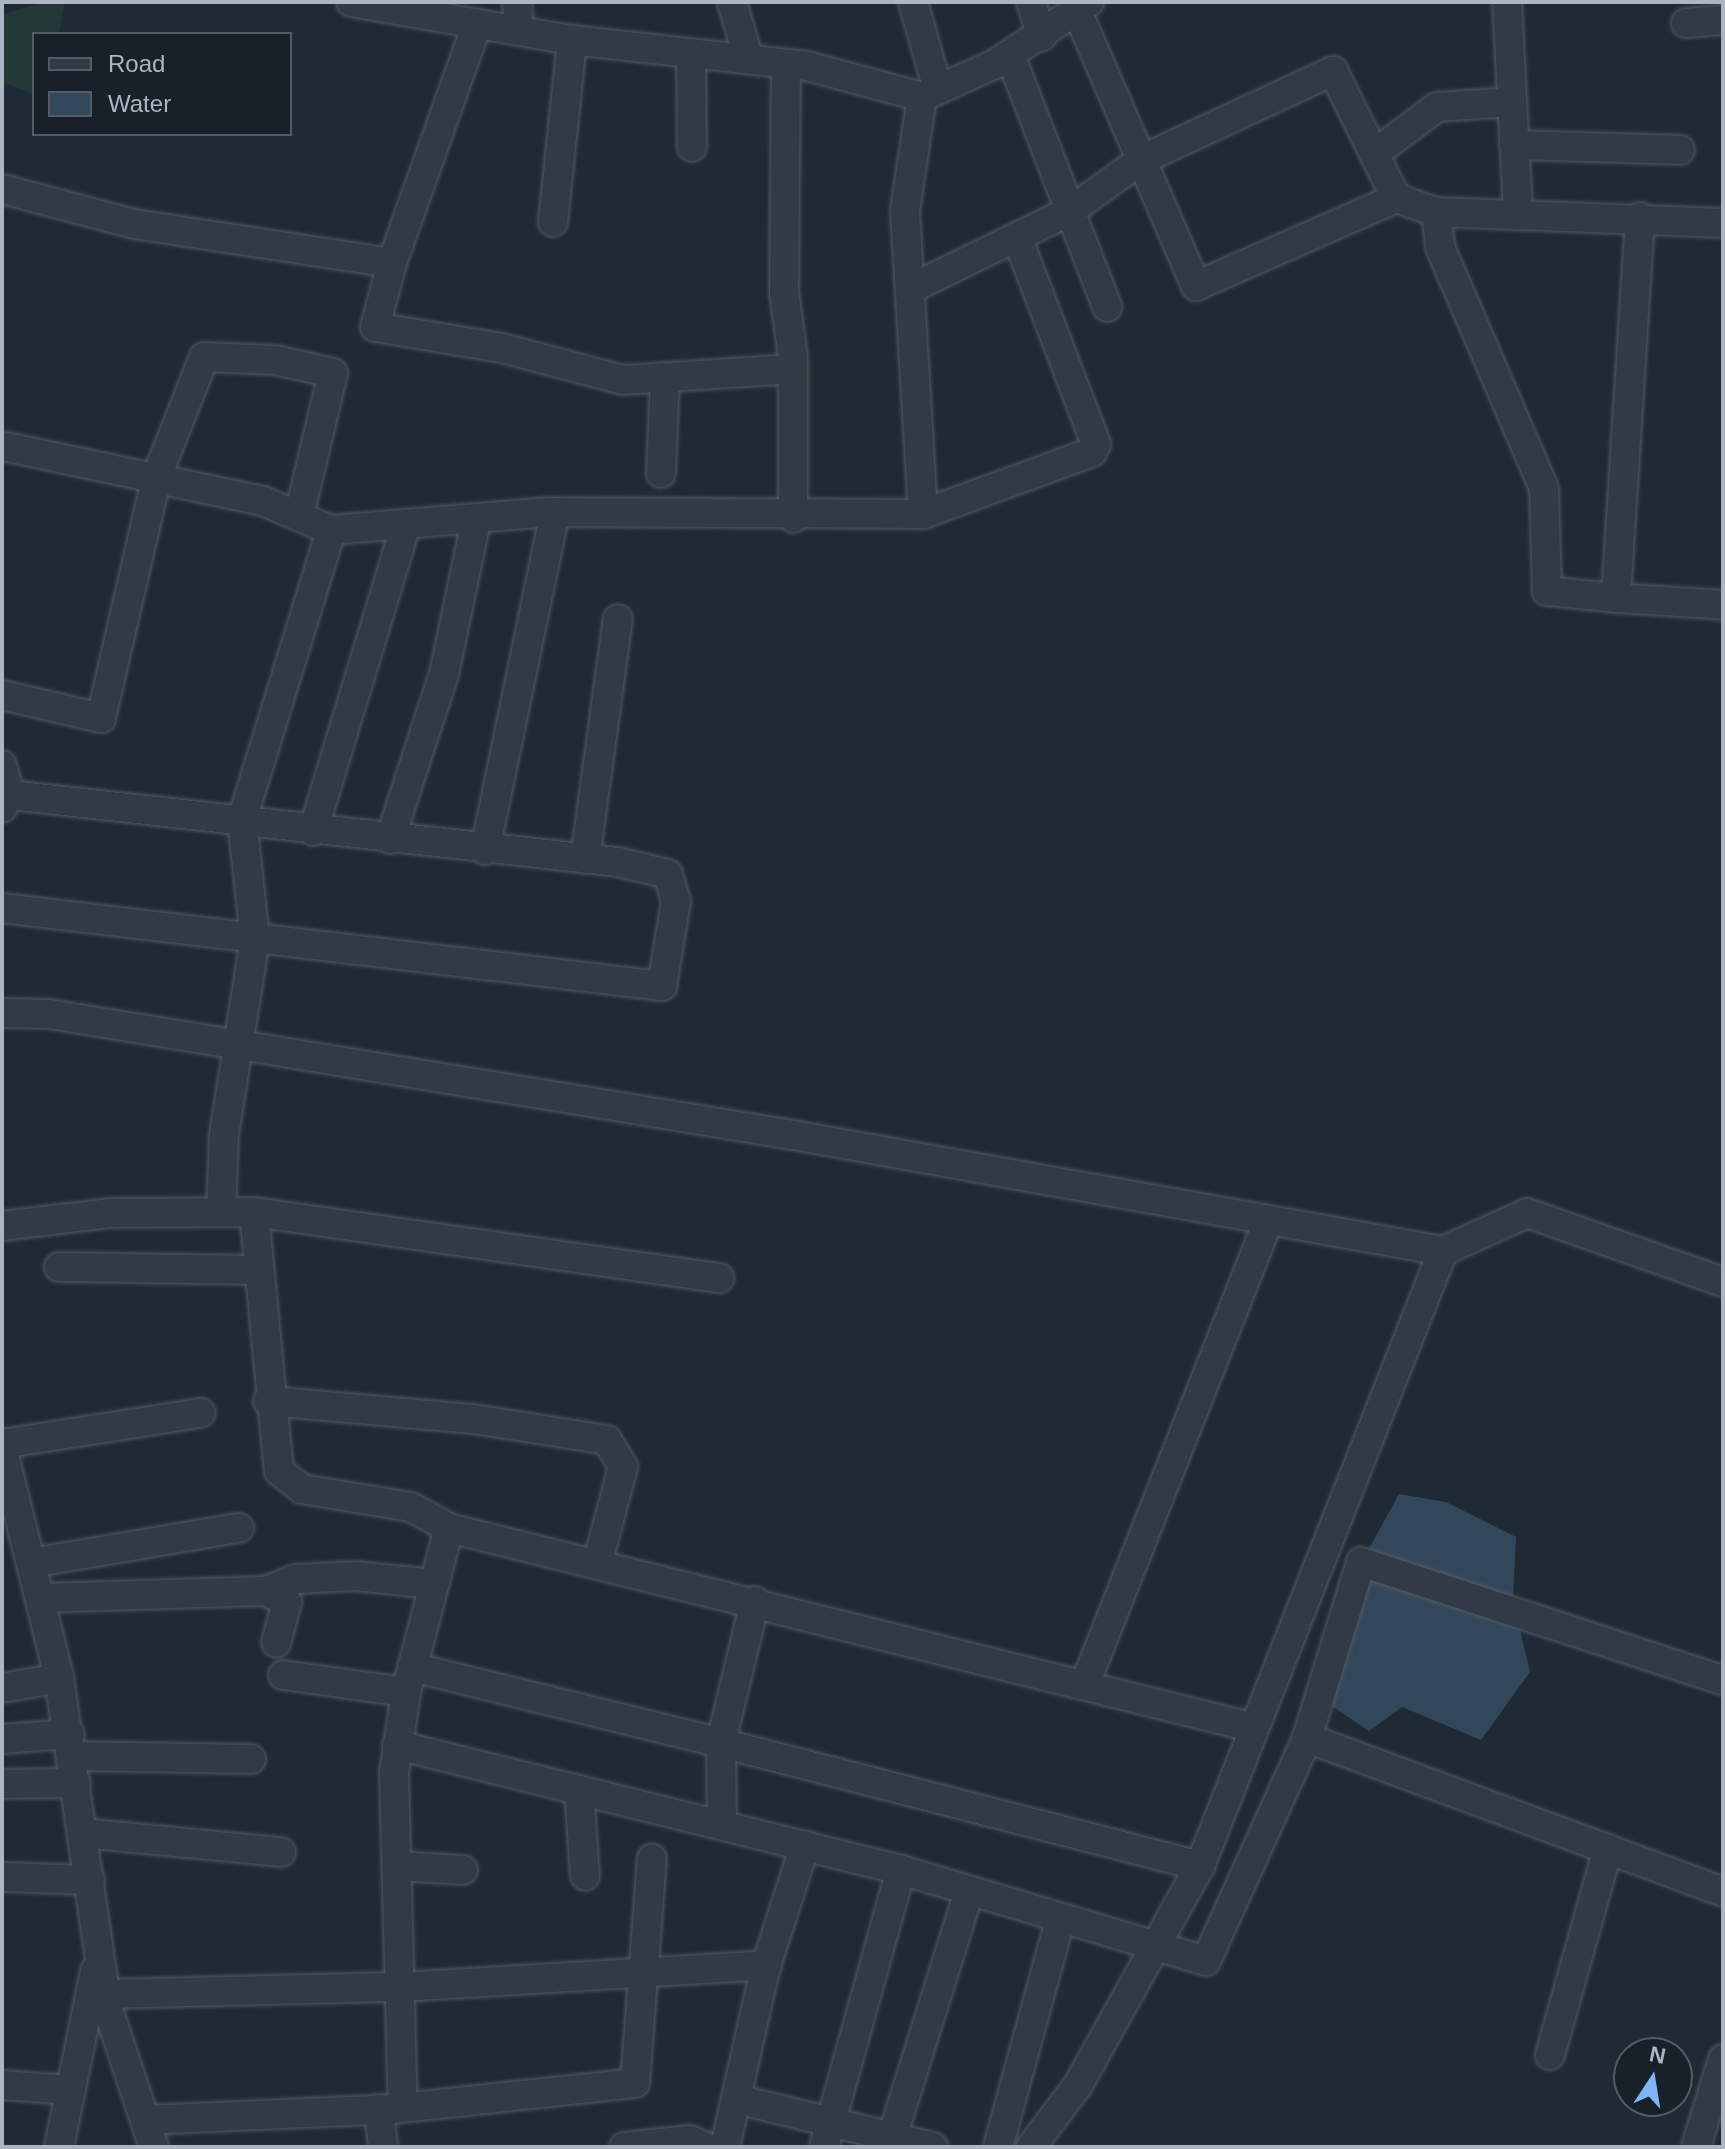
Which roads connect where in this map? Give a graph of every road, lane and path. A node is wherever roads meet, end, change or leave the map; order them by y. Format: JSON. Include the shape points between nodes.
{"nodes":[{"id":1,"x":351,"y":2,"type":"edge"},
{"id":2,"x":517,"y":2,"type":"edge"},
{"id":3,"x":732,"y":2,"type":"edge"},
{"id":4,"x":913,"y":2,"type":"edge"},
{"id":5,"x":1031,"y":2,"type":"edge"},
{"id":6,"x":1507,"y":2,"type":"edge"},
{"id":7,"x":1083,"y":7,"type":"edge"},
{"id":8,"x":1723,"y":20,"type":"edge"},
{"id":9,"x":1686,"y":23,"type":"dead end"},
{"id":10,"x":477,"y":24,"type":"junction"},
{"id":11,"x":519,"y":31,"type":"junction"},
{"id":12,"x":1042,"y":36,"type":"junction"},
{"id":13,"x":572,"y":40,"type":"junction"},
{"id":14,"x":691,"y":53,"type":"junction"},
{"id":15,"x":1010,"y":55,"type":"junction"},
{"id":16,"x":749,"y":60,"type":"junction"},
{"id":17,"x":786,"y":64,"type":"junction"},
{"id":18,"x":930,"y":93,"type":"junction"},
{"id":19,"x":1512,"y":102,"type":"junction"},
{"id":20,"x":1514,"y":145,"type":"junction"},
{"id":21,"x":692,"y":147,"type":"dead end"},
{"id":22,"x":1680,"y":150,"type":"dead end"},
{"id":23,"x":1374,"y":154,"type":"junction"},
{"id":24,"x":1141,"y":160,"type":"junction"},
{"id":25,"x":2,"y":189,"type":"edge"},
{"id":26,"x":1396,"y":198,"type":"junction"},
{"id":27,"x":1070,"y":211,"type":"junction"},
{"id":28,"x":1436,"y":212,"type":"junction"},
{"id":29,"x":1518,"y":215,"type":"junction"},
{"id":30,"x":1640,"y":217,"type":"junction"},
{"id":31,"x":553,"y":222,"type":"dead end"},
{"id":32,"x":1723,"y":223,"type":"edge"},
{"id":33,"x":1017,"y":237,"type":"junction"},
{"id":34,"x":392,"y":263,"type":"junction"},
{"id":35,"x":912,"y":288,"type":"junction"},
{"id":36,"x":1107,"y":307,"type":"dead end"},
{"id":37,"x":793,"y":369,"type":"junction"},
{"id":38,"x":665,"y":377,"type":"junction"},
{"id":39,"x":2,"y":446,"type":"edge"},
{"id":40,"x":661,"y":473,"type":"dead end"},
{"id":41,"x":157,"y":476,"type":"junction"},
{"id":42,"x":555,"y":512,"type":"junction"},
{"id":43,"x":923,"y":514,"type":"junction"},
{"id":44,"x":299,"y":516,"type":"junction"},
{"id":45,"x":793,"y":518,"type":"junction"},
{"id":46,"x":476,"y":521,"type":"junction"},
{"id":47,"x":405,"y":529,"type":"junction"},
{"id":48,"x":331,"y":530,"type":"junction"},
{"id":49,"x":1616,"y":598,"type":"junction"},
{"id":50,"x":1723,"y":605,"type":"edge"},
{"id":51,"x":618,"y":619,"type":"dead end"},
{"id":52,"x":2,"y":695,"type":"edge"},
{"id":53,"x":2,"y":765,"type":"edge"},
{"id":54,"x":6,"y":802,"type":"edge"},
{"id":55,"x":242,"y":820,"type":"junction"},
{"id":56,"x":313,"y":831,"type":"junction"},
{"id":57,"x":390,"y":839,"type":"junction"},
{"id":58,"x":485,"y":850,"type":"junction"},
{"id":59,"x":585,"y":859,"type":"junction"},
{"id":60,"x":2,"y":908,"type":"edge"},
{"id":61,"x":255,"y":939,"type":"junction"},
{"id":62,"x":2,"y":1013,"type":"edge"},
{"id":63,"x":237,"y":1046,"type":"junction"},
{"id":64,"x":221,"y":1212,"type":"junction"},
{"id":65,"x":254,"y":1212,"type":"junction"},
{"id":66,"x":1269,"y":1220,"type":"junction"},
{"id":67,"x":2,"y":1226,"type":"edge"},
{"id":68,"x":1443,"y":1251,"type":"junction"},
{"id":69,"x":59,"y":1267,"type":"dead end"},
{"id":70,"x":257,"y":1270,"type":"junction"},
{"id":71,"x":719,"y":1278,"type":"dead end"},
{"id":72,"x":1723,"y":1282,"type":"edge"},
{"id":73,"x":268,"y":1401,"type":"junction"},
{"id":74,"x":201,"y":1413,"type":"dead end"},
{"id":75,"x":2,"y":1446,"type":"edge"},
{"id":76,"x":239,"y":1528,"type":"dead end"},
{"id":77,"x":449,"y":1528,"type":"junction"},
{"id":78,"x":20,"y":1549,"type":"edge"},
{"id":79,"x":598,"y":1561,"type":"junction"},
{"id":80,"x":435,"y":1584,"type":"junction"},
{"id":81,"x":266,"y":1591,"type":"junction"},
{"id":82,"x":40,"y":1598,"type":"junction"},
{"id":83,"x":755,"y":1601,"type":"junction"},
{"id":84,"x":276,"y":1643,"type":"dead end"},
{"id":85,"x":283,"y":1675,"type":"dead end"},
{"id":86,"x":59,"y":1678,"type":"junction"},
{"id":87,"x":409,"y":1680,"type":"junction"},
{"id":88,"x":1723,"y":1680,"type":"edge"},
{"id":89,"x":1085,"y":1684,"type":"junction"},
{"id":90,"x":2,"y":1688,"type":"edge"},
{"id":91,"x":1251,"y":1727,"type":"junction"},
{"id":92,"x":1307,"y":1738,"type":"junction"},
{"id":93,"x":2,"y":1739,"type":"edge"},
{"id":94,"x":721,"y":1743,"type":"junction"},
{"id":95,"x":397,"y":1745,"type":"junction"},
{"id":96,"x":73,"y":1757,"type":"junction"},
{"id":97,"x":251,"y":1759,"type":"dead end"},
{"id":98,"x":2,"y":1784,"type":"edge"},
{"id":99,"x":579,"y":1790,"type":"junction"},
{"id":100,"x":722,"y":1824,"type":"junction"},
{"id":101,"x":83,"y":1833,"type":"junction"},
{"id":102,"x":805,"y":1845,"type":"junction"},
{"id":103,"x":1608,"y":1849,"type":"junction"},
{"id":104,"x":281,"y":1852,"type":"dead end"},
{"id":105,"x":652,"y":1859,"type":"dead end"},
{"id":106,"x":397,"y":1866,"type":"junction"},
{"id":107,"x":1200,"y":1866,"type":"junction"},
{"id":108,"x":463,"y":1870,"type":"dead end"},
{"id":109,"x":901,"y":1870,"type":"junction"},
{"id":110,"x":585,"y":1876,"type":"dead end"},
{"id":111,"x":2,"y":1877,"type":"edge"},
{"id":112,"x":90,"y":1880,"type":"junction"},
{"id":113,"x":969,"y":1892,"type":"junction"},
{"id":114,"x":1723,"y":1892,"type":"edge"},
{"id":115,"x":1060,"y":1921,"type":"junction"},
{"id":116,"x":1158,"y":1943,"type":"junction"},
{"id":117,"x":99,"y":1948,"type":"junction"},
{"id":118,"x":767,"y":1965,"type":"junction"},
{"id":119,"x":644,"y":1969,"type":"junction"},
{"id":120,"x":400,"y":1987,"type":"junction"},
{"id":121,"x":106,"y":1994,"type":"junction"},
{"id":122,"x":1550,"y":2055,"type":"dead end"},
{"id":123,"x":1723,"y":2059,"type":"edge"},
{"id":124,"x":2,"y":2085,"type":"edge"},
{"id":125,"x":71,"y":2090,"type":"junction"},
{"id":126,"x":736,"y":2099,"type":"junction"},
{"id":127,"x":391,"y":2108,"type":"junction"},
{"id":128,"x":145,"y":2120,"type":"junction"},
{"id":129,"x":828,"y":2135,"type":"edge"},
{"id":130,"x":890,"y":2142,"type":"edge"},
{"id":131,"x":59,"y":2147,"type":"edge"},
{"id":132,"x":154,"y":2147,"type":"edge"},
{"id":133,"x":383,"y":2147,"type":"edge"},
{"id":134,"x":624,"y":2147,"type":"edge"},
{"id":135,"x":706,"y":2147,"type":"edge"},
{"id":136,"x":725,"y":2147,"type":"edge"},
{"id":137,"x":933,"y":2147,"type":"edge"},
{"id":138,"x":998,"y":2147,"type":"edge"},
{"id":139,"x":1031,"y":2147,"type":"edge"},
{"id":140,"x":1696,"y":2147,"type":"edge"}],
"edges":[{"from":1,"to":10,"type":"street"},
{"from":2,"to":11,"type":"street"},
{"from":3,"to":16,"type":"street"},
{"from":4,"to":18,"type":"street"},
{"from":5,"to":12,"type":"street"},
{"from":6,"to":19,"type":"street"},
{"from":7,"to":12,"type":"street"},
{"from":7,"to":24,"type":"street"},
{"from":8,"to":9,"type":"street"},
{"from":10,"to":11,"type":"street"},
{"from":10,"to":34,"type":"street"},
{"from":11,"to":13,"type":"street"},
{"from":12,"to":15,"type":"street"},
{"from":13,"to":14,"type":"street"},
{"from":13,"to":31,"type":"street"},
{"from":14,"to":16,"type":"street"},
{"from":14,"to":21,"type":"street"},
{"from":15,"to":18,"type":"street"},
{"from":15,"to":27,"type":"street"},
{"from":16,"to":17,"type":"street"},
{"from":17,"to":18,"type":"street"},
{"from":17,"to":37,"type":"street","via":[[784,292]]},
{"from":18,"to":35,"type":"street","via":[[907,174]]},
{"from":19,"to":20,"type":"street"},
{"from":19,"to":23,"type":"street","via":[[1437,107]]},
{"from":20,"to":22,"type":"street"},
{"from":20,"to":29,"type":"street"},
{"from":23,"to":24,"type":"street","via":[[1333,71]]},
{"from":23,"to":26,"type":"street"},
{"from":24,"to":26,"type":"street","via":[[1196,286]]},
{"from":24,"to":27,"type":"street"},
{"from":25,"to":34,"type":"street","via":[[134,224]]},
{"from":26,"to":28,"type":"street"},
{"from":27,"to":33,"type":"street"},
{"from":27,"to":36,"type":"street"},
{"from":28,"to":29,"type":"street"},
{"from":28,"to":49,"type":"street","via":[[1440,247],[1544,489],[1547,591]]},
{"from":29,"to":30,"type":"street"},
{"from":30,"to":32,"type":"street"},
{"from":30,"to":49,"type":"street"},
{"from":33,"to":35,"type":"street"},
{"from":33,"to":43,"type":"street","via":[[1096,444],[1092,452]]},
{"from":34,"to":38,"type":"street","via":[[375,327],[502,348],[623,380]]},
{"from":35,"to":43,"type":"street"},
{"from":37,"to":38,"type":"street"},
{"from":37,"to":45,"type":"street"},
{"from":38,"to":40,"type":"street"},
{"from":39,"to":41,"type":"street"},
{"from":41,"to":44,"type":"street"},
{"from":41,"to":44,"type":"street","via":[[204,357],[275,360],[333,373]]},
{"from":41,"to":52,"type":"street","via":[[101,718]]},
{"from":42,"to":45,"type":"street"},
{"from":42,"to":46,"type":"street"},
{"from":42,"to":58,"type":"street"},
{"from":43,"to":45,"type":"street"},
{"from":44,"to":48,"type":"street"},
{"from":46,"to":47,"type":"street"},
{"from":46,"to":57,"type":"street","via":[[444,674]]},
{"from":47,"to":48,"type":"street"},
{"from":47,"to":56,"type":"street"},
{"from":48,"to":55,"type":"street"},
{"from":49,"to":50,"type":"street"},
{"from":51,"to":59,"type":"street"},
{"from":53,"to":54,"type":"street"},
{"from":54,"to":55,"type":"street"},
{"from":55,"to":56,"type":"street"},
{"from":55,"to":61,"type":"street"},
{"from":56,"to":57,"type":"street"},
{"from":57,"to":58,"type":"street"},
{"from":58,"to":59,"type":"street"},
{"from":59,"to":61,"type":"street","via":[[668,874],[676,901],[662,986]]},
{"from":60,"to":61,"type":"street"},
{"from":61,"to":63,"type":"street"},
{"from":62,"to":63,"type":"street"},
{"from":63,"to":64,"type":"street"},
{"from":63,"to":66,"type":"street"},
{"from":64,"to":65,"type":"street"},
{"from":64,"to":67,"type":"street","via":[[109,1213]]},
{"from":65,"to":70,"type":"street"},
{"from":65,"to":71,"type":"street"},
{"from":66,"to":68,"type":"street"},
{"from":66,"to":89,"type":"street"},
{"from":68,"to":72,"type":"street","via":[[1527,1213]]},
{"from":68,"to":91,"type":"street"},
{"from":69,"to":70,"type":"street"},
{"from":70,"to":73,"type":"street"},
{"from":73,"to":77,"type":"street","via":[[285,1480],[411,1507]]},
{"from":73,"to":79,"type":"street","via":[[473,1419],[607,1440],[623,1467]]},
{"from":74,"to":75,"type":"street"},
{"from":75,"to":78,"type":"street"},
{"from":76,"to":78,"type":"street"},
{"from":77,"to":79,"type":"street"},
{"from":77,"to":80,"type":"street"},
{"from":78,"to":82,"type":"street"},
{"from":79,"to":83,"type":"street"},
{"from":80,"to":81,"type":"street","via":[[355,1576],[296,1579]]},
{"from":80,"to":87,"type":"street"},
{"from":81,"to":82,"type":"street"},
{"from":81,"to":84,"type":"street","via":[[287,1602]]},
{"from":82,"to":86,"type":"street"},
{"from":83,"to":89,"type":"street"},
{"from":83,"to":94,"type":"street"},
{"from":85,"to":87,"type":"street"},
{"from":86,"to":90,"type":"street"},
{"from":86,"to":96,"type":"street"},
{"from":87,"to":94,"type":"street"},
{"from":87,"to":95,"type":"street"},
{"from":88,"to":92,"type":"street","via":[[1361,1562]]},
{"from":89,"to":91,"type":"street"},
{"from":91,"to":107,"type":"street"},
{"from":92,"to":103,"type":"street"},
{"from":92,"to":116,"type":"street","via":[[1206,1961]]},
{"from":93,"to":96,"type":"street"},
{"from":94,"to":100,"type":"street"},
{"from":94,"to":107,"type":"street"},
{"from":95,"to":99,"type":"street"},
{"from":95,"to":106,"type":"street"},
{"from":96,"to":97,"type":"street"},
{"from":96,"to":98,"type":"street"},
{"from":96,"to":101,"type":"street"},
{"from":99,"to":100,"type":"street"},
{"from":99,"to":110,"type":"street"},
{"from":100,"to":102,"type":"street"},
{"from":101,"to":104,"type":"street"},
{"from":101,"to":112,"type":"street"},
{"from":102,"to":109,"type":"street"},
{"from":102,"to":118,"type":"street"},
{"from":103,"to":114,"type":"street"},
{"from":103,"to":122,"type":"street"},
{"from":105,"to":119,"type":"street"},
{"from":106,"to":108,"type":"street"},
{"from":106,"to":120,"type":"street"},
{"from":107,"to":116,"type":"street"},
{"from":109,"to":113,"type":"street"},
{"from":109,"to":129,"type":"street"},
{"from":111,"to":112,"type":"street"},
{"from":112,"to":117,"type":"street"},
{"from":113,"to":115,"type":"street"},
{"from":113,"to":130,"type":"street"},
{"from":115,"to":116,"type":"street"},
{"from":115,"to":138,"type":"street"},
{"from":116,"to":139,"type":"street","via":[[1078,2085]]},
{"from":117,"to":121,"type":"street"},
{"from":117,"to":125,"type":"street"},
{"from":118,"to":119,"type":"street"},
{"from":118,"to":126,"type":"street"},
{"from":119,"to":120,"type":"street"},
{"from":119,"to":127,"type":"street","via":[[635,2083]]},
{"from":120,"to":121,"type":"street"},
{"from":120,"to":127,"type":"street"},
{"from":121,"to":128,"type":"street"},
{"from":123,"to":140,"type":"street"},
{"from":124,"to":125,"type":"street"},
{"from":125,"to":131,"type":"street"},
{"from":126,"to":129,"type":"street"},
{"from":126,"to":136,"type":"street"},
{"from":127,"to":128,"type":"street"},
{"from":127,"to":133,"type":"street"},
{"from":128,"to":132,"type":"street"},
{"from":129,"to":130,"type":"street"},
{"from":130,"to":137,"type":"street"},
{"from":134,"to":135,"type":"street","via":[[690,2140]]}]}
